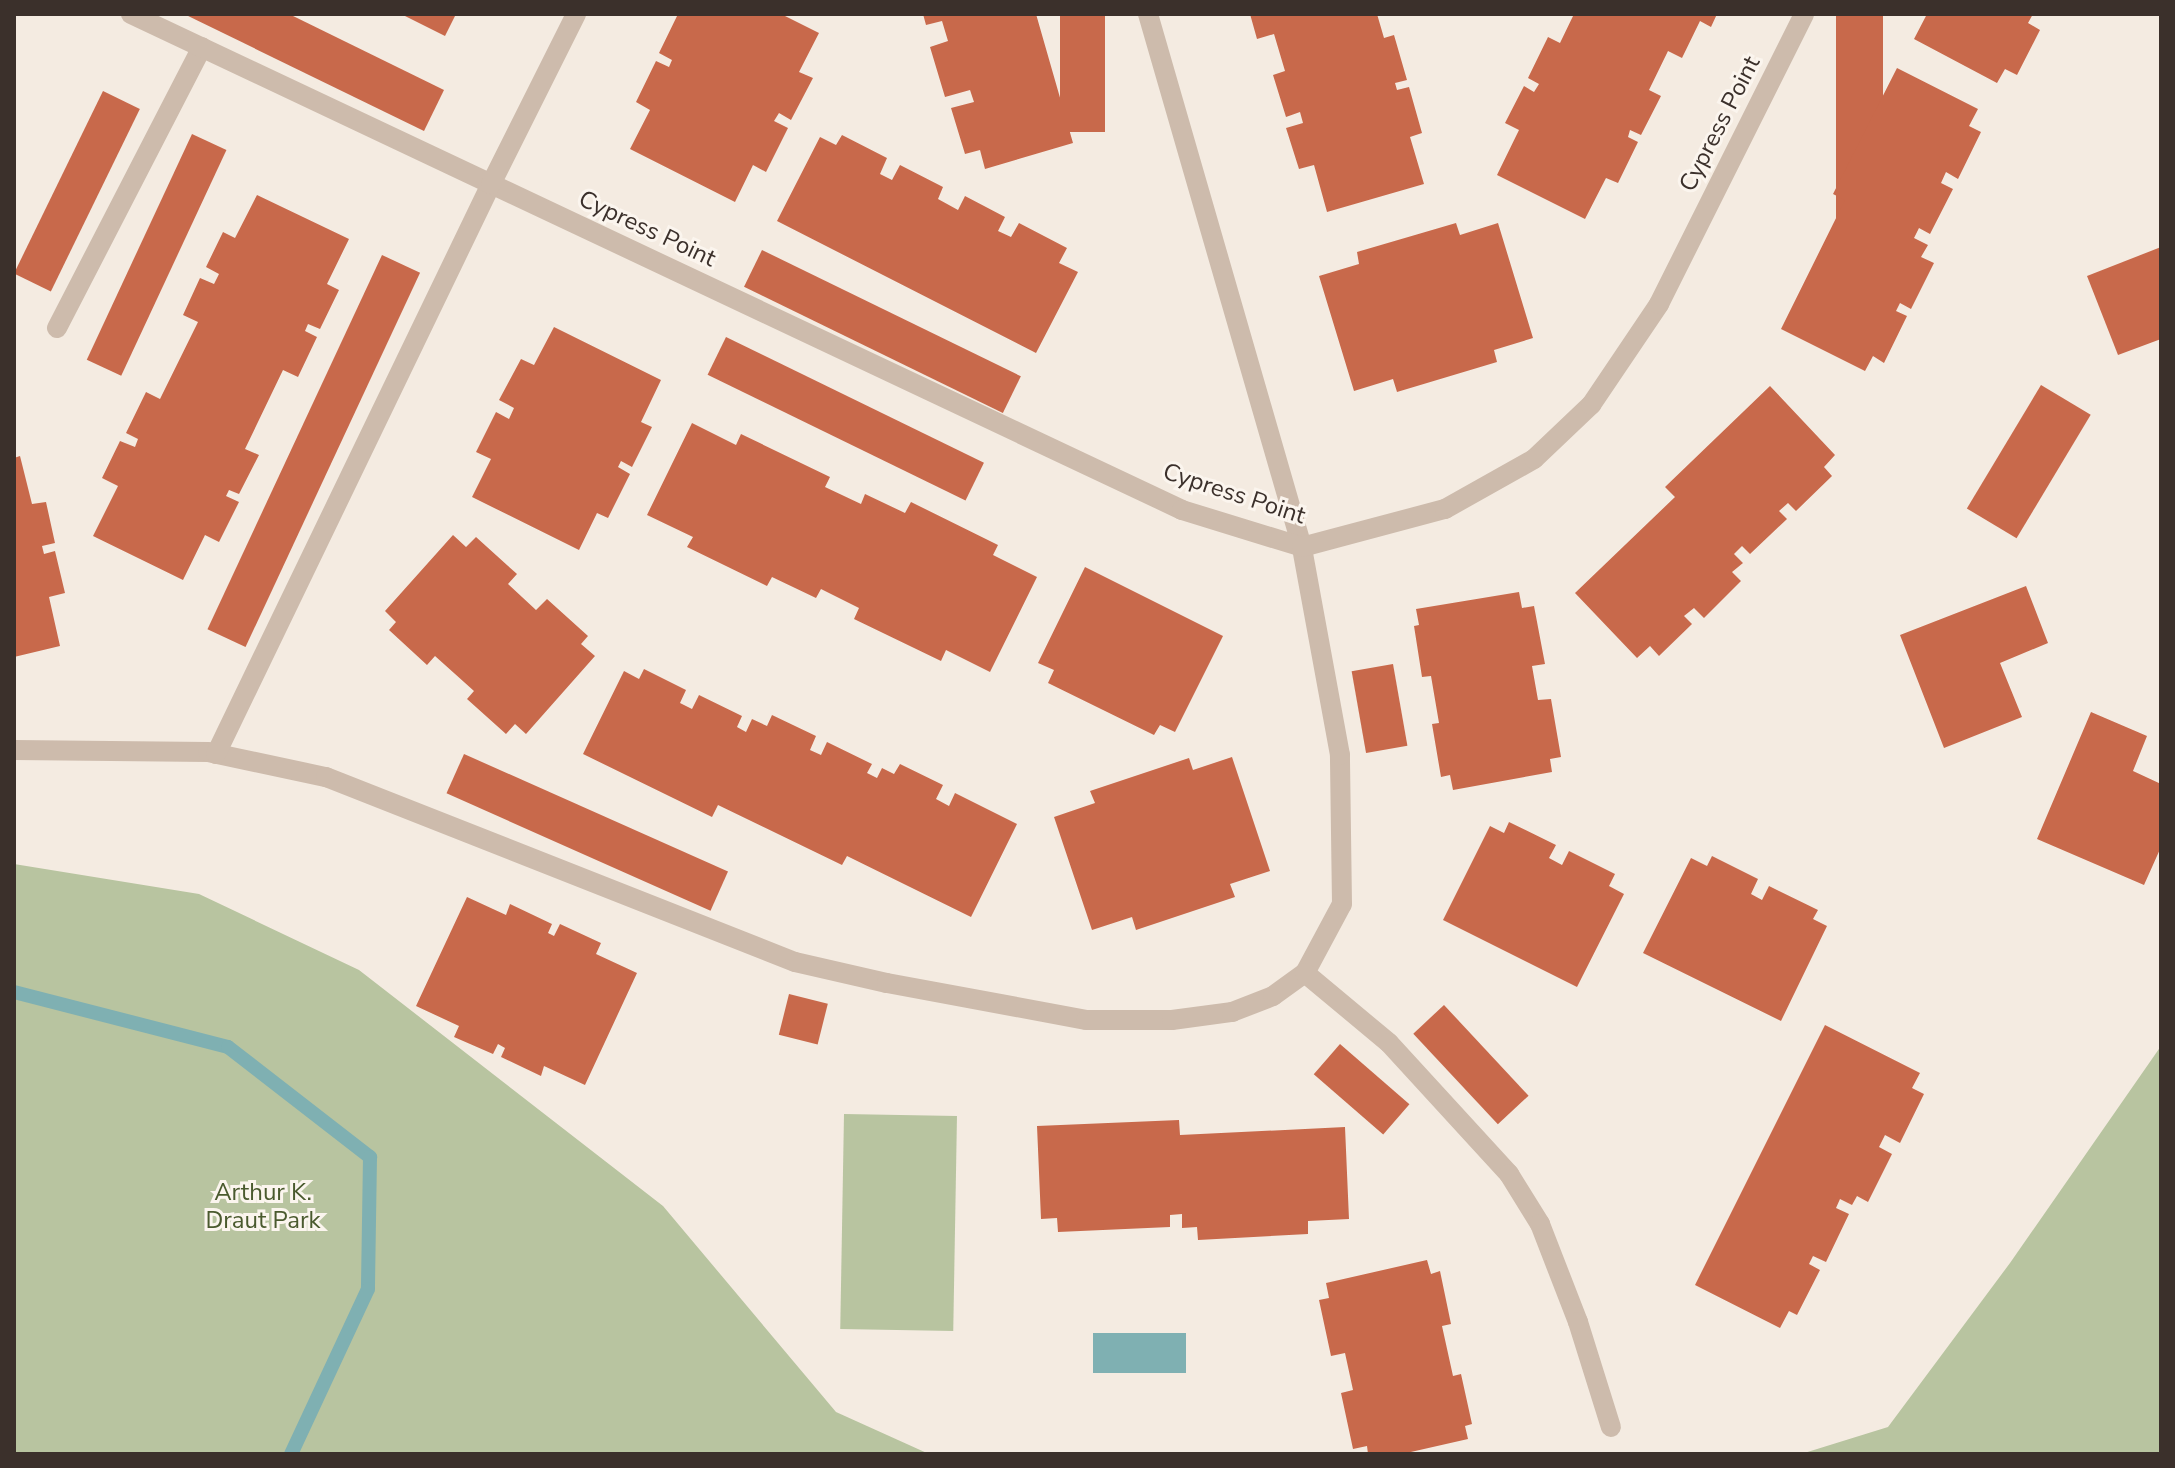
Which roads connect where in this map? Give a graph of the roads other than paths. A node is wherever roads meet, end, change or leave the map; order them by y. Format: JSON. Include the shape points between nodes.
{"nodes":[{"id":1,"x":131,"y":14,"type":"edge"},
{"id":2,"x":576,"y":14,"type":"edge"},
{"id":3,"x":1148,"y":14,"type":"edge"},
{"id":4,"x":1804,"y":14,"type":"edge"},
{"id":5,"x":202,"y":47,"type":"junction"},
{"id":6,"x":491,"y":184,"type":"junction"},
{"id":7,"x":57,"y":328,"type":"dead end"},
{"id":8,"x":1302,"y":547,"type":"junction"},
{"id":9,"x":14,"y":750,"type":"edge"},
{"id":10,"x":216,"y":754,"type":"junction"},
{"id":11,"x":1305,"y":973,"type":"junction"},
{"id":12,"x":1611,"y":1427,"type":"dead end"}],
"edges":[{"from":1,"to":5,"type":"street","name":"Cypress Point"},
{"from":2,"to":6,"type":"street"},
{"from":3,"to":8,"type":"street"},
{"from":4,"to":8,"type":"street","name":"Cypress Point","via":[[1659,304],[1591,405],[1534,459],[1445,509]]},
{"from":5,"to":6,"type":"street","name":"Cypress Point"},
{"from":5,"to":7,"type":"street"},
{"from":6,"to":8,"type":"street","name":"Cypress Point","via":[[1182,510]]},
{"from":6,"to":10,"type":"street"},
{"from":8,"to":11,"type":"street","via":[[1340,755],[1345,859],[1342,904]]},
{"from":9,"to":10,"type":"street"},
{"from":10,"to":11,"type":"street","via":[[326,777],[795,962],[887,983],[1086,1020],[1172,1020],[1232,1012],[1273,996]]},
{"from":11,"to":12,"type":"street","via":[[1399,1054],[1509,1174],[1540,1224]]}]}
